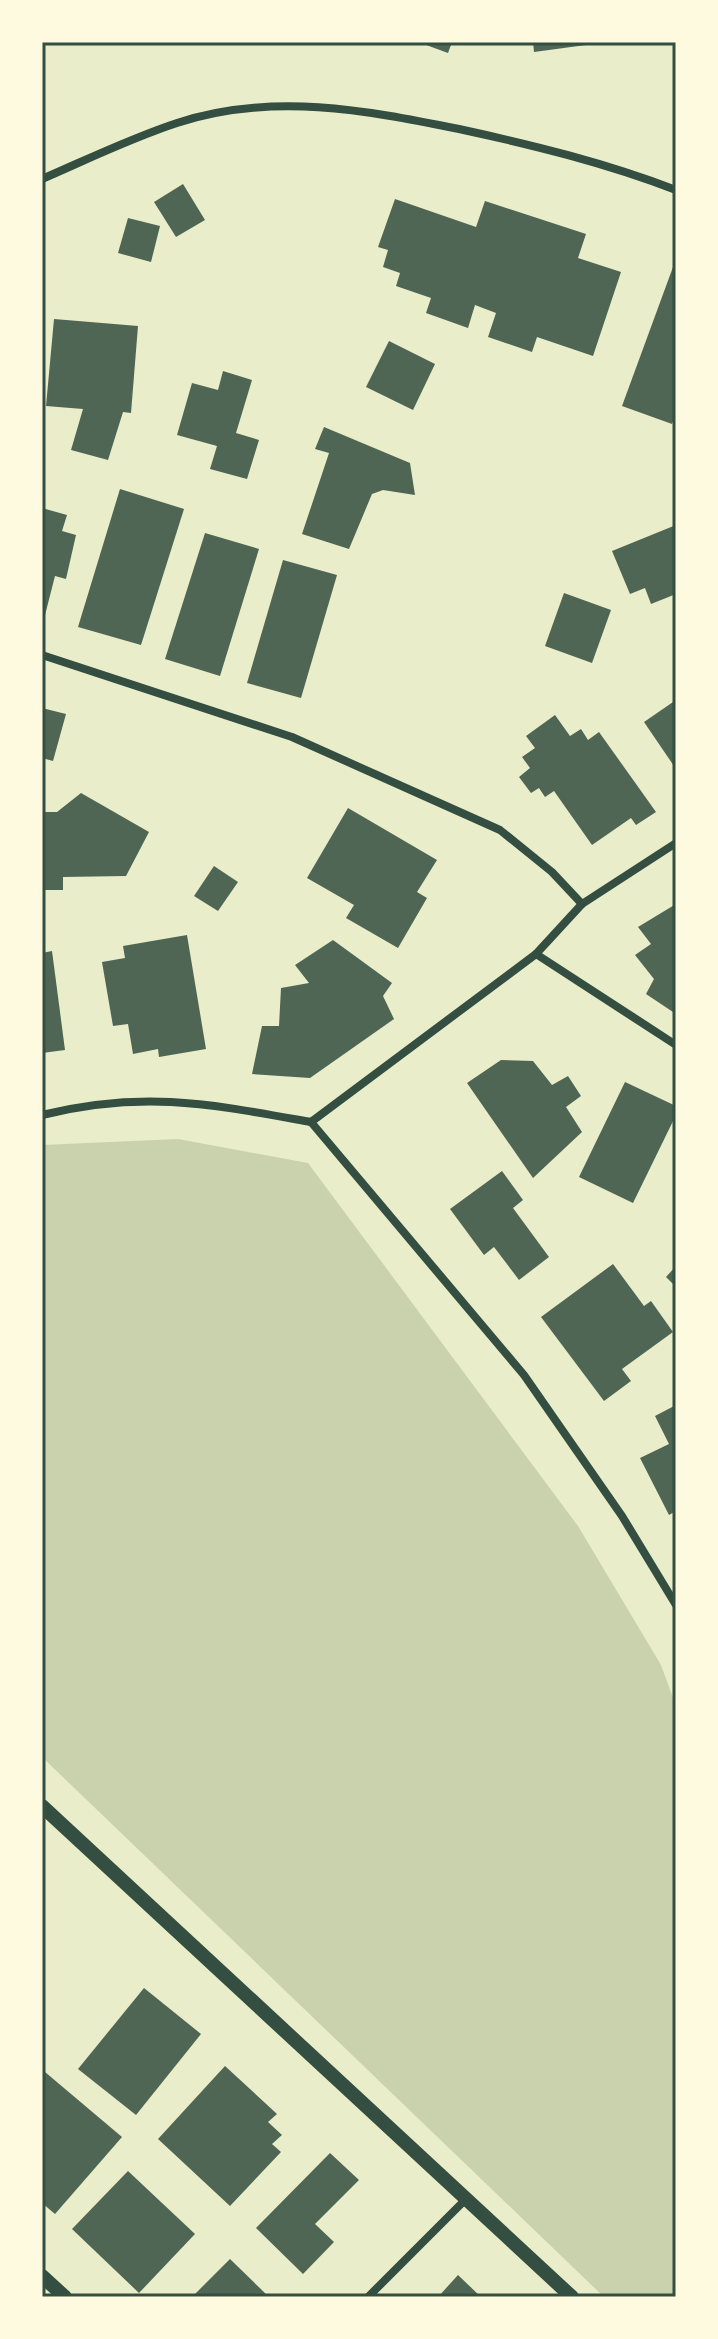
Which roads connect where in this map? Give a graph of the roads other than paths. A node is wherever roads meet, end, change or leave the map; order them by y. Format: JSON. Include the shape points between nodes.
{"nodes":[{"id":1,"x":42,"y":179,"type":"edge"},
{"id":2,"x":676,"y":190,"type":"edge"},
{"id":3,"x":42,"y":655,"type":"edge"},
{"id":4,"x":676,"y":843,"type":"edge"},
{"id":5,"x":582,"y":904,"type":"junction"},
{"id":6,"x":536,"y":954,"type":"junction"},
{"id":7,"x":676,"y":1045,"type":"edge"},
{"id":8,"x":42,"y":1115,"type":"edge"},
{"id":9,"x":311,"y":1122,"type":"junction"},
{"id":10,"x":676,"y":1605,"type":"edge"},
{"id":11,"x":42,"y":1806,"type":"edge"},
{"id":12,"x":465,"y":2200,"type":"junction"},
{"id":13,"x":42,"y":2276,"type":"edge"},
{"id":14,"x":65,"y":2297,"type":"edge"},
{"id":15,"x":368,"y":2297,"type":"edge"},
{"id":16,"x":572,"y":2297,"type":"edge"}],
"edges":[{"from":1,"to":2,"type":"street","via":[[179,123],[259,107],[331,106],[548,148]]},
{"from":3,"to":5,"type":"street","via":[[292,737],[500,830]]},
{"from":4,"to":5,"type":"street"},
{"from":5,"to":6,"type":"street"},
{"from":6,"to":7,"type":"street"},
{"from":6,"to":9,"type":"street"},
{"from":8,"to":9,"type":"street","via":[[115,1101],[190,1100]]},
{"from":9,"to":10,"type":"street","via":[[524,1375],[622,1516]]},
{"from":11,"to":12,"type":"street"},
{"from":12,"to":15,"type":"street"},
{"from":12,"to":16,"type":"street"},
{"from":13,"to":14,"type":"street"}]}
